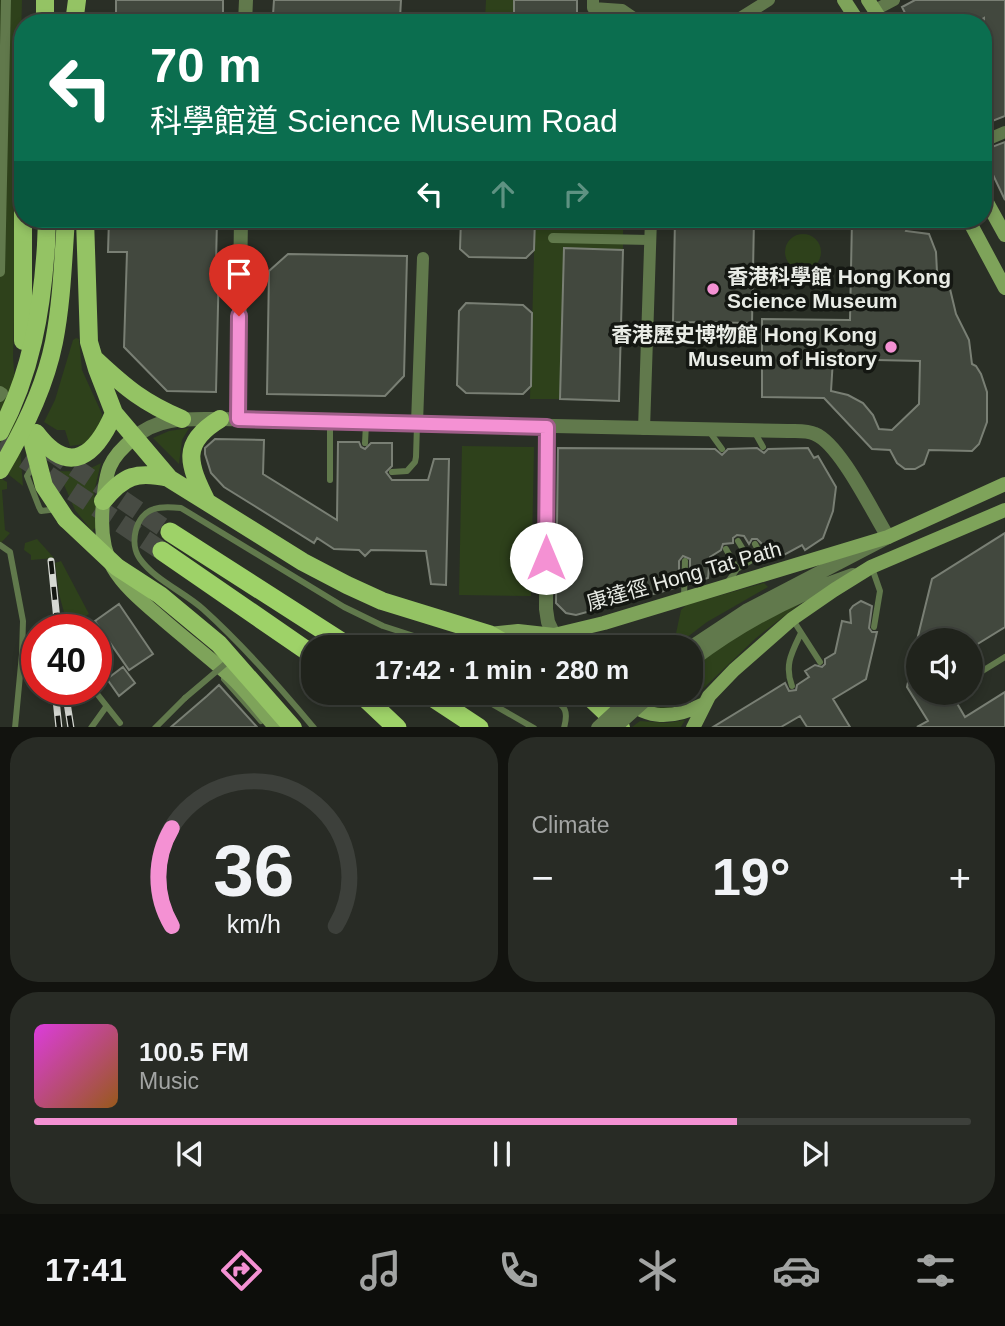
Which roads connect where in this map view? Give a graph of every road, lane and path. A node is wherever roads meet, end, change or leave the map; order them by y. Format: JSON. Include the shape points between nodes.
{"nodes":[{"id":1,"x":6,"y":0,"type":"edge"},
{"id":2,"x":593,"y":0,"type":"edge"},
{"id":3,"x":769,"y":0,"type":"edge"},
{"id":4,"x":894,"y":0,"type":"edge"},
{"id":5,"x":622,"y":5,"type":"edge"},
{"id":6,"x":876,"y":11,"type":"edge"},
{"id":7,"x":746,"y":14,"type":"edge"},
{"id":8,"x":992,"y":211,"type":"edge"},
{"id":9,"x":23,"y":228,"type":"edge"},
{"id":10,"x":46,"y":228,"type":"edge"},
{"id":11,"x":65,"y":228,"type":"edge"},
{"id":12,"x":85,"y":228,"type":"edge"},
{"id":13,"x":240,"y":228,"type":"edge"},
{"id":14,"x":651,"y":228,"type":"edge"},
{"id":15,"x":973,"y":228,"type":"edge"},
{"id":16,"x":1004,"y":232,"type":"edge"},
{"id":17,"x":553,"y":238,"type":"dead end"},
{"id":18,"x":650,"y":240,"type":"junction"},
{"id":19,"x":423,"y":258,"type":"dead end"},
{"id":20,"x":0,"y":272,"type":"edge"},
{"id":21,"x":1005,"y":288,"type":"edge"},
{"id":22,"x":23,"y":341,"type":"dead end"},
{"id":23,"x":93,"y":358,"type":"junction"},
{"id":24,"x":0,"y":391,"type":"edge"},
{"id":25,"x":0,"y":397,"type":"edge"},
{"id":26,"x":114,"y":413,"type":"junction"},
{"id":27,"x":182,"y":419,"type":"junction"},
{"id":28,"x":229,"y":419,"type":"junction"},
{"id":29,"x":330,"y":421,"type":"junction"},
{"id":30,"x":366,"y":422,"type":"junction"},
{"id":31,"x":417,"y":423,"type":"junction"},
{"id":32,"x":547,"y":427,"type":"junction"},
{"id":33,"x":644,"y":429,"type":"junction"},
{"id":34,"x":709,"y":430,"type":"junction"},
{"id":35,"x":754,"y":430,"type":"junction"},
{"id":36,"x":0,"y":432,"type":"edge"},
{"id":37,"x":134,"y":438,"type":"junction"},
{"id":38,"x":365,"y":443,"type":"dead end"},
{"id":39,"x":763,"y":447,"type":"dead end"},
{"id":40,"x":722,"y":449,"type":"dead end"},
{"id":41,"x":0,"y":470,"type":"edge"},
{"id":42,"x":392,"y":472,"type":"dead end"},
{"id":43,"x":170,"y":478,"type":"junction"},
{"id":44,"x":330,"y":480,"type":"dead end"},
{"id":45,"x":1005,"y":484,"type":"edge"},
{"id":46,"x":103,"y":502,"type":"junction"},
{"id":47,"x":207,"y":502,"type":"junction"},
{"id":48,"x":1005,"y":510,"type":"edge"},
{"id":49,"x":170,"y":533,"type":"tunnel mouth"},
{"id":50,"x":888,"y":537,"type":"junction"},
{"id":51,"x":738,"y":541,"type":"dead end"},
{"id":52,"x":755,"y":544,"type":"dead end"},
{"id":53,"x":0,"y":545,"type":"edge"},
{"id":54,"x":726,"y":549,"type":"dead end"},
{"id":55,"x":162,"y":551,"type":"tunnel mouth"},
{"id":56,"x":685,"y":561,"type":"dead end"},
{"id":57,"x":750,"y":561,"type":"junction"},
{"id":58,"x":737,"y":569,"type":"junction"},
{"id":59,"x":865,"y":570,"type":"junction"},
{"id":60,"x":819,"y":580,"type":"junction"},
{"id":61,"x":724,"y":587,"type":"junction"},
{"id":62,"x":684,"y":599,"type":"junction"},
{"id":63,"x":148,"y":606,"type":"junction"},
{"id":64,"x":792,"y":619,"type":"junction"},
{"id":65,"x":874,"y":626,"type":"dead end"},
{"id":66,"x":801,"y":633,"type":"junction"},
{"id":67,"x":489,"y":634,"type":"joint"},
{"id":68,"x":331,"y":635,"type":"edge"},
{"id":69,"x":411,"y":635,"type":"edge"},
{"id":70,"x":554,"y":635,"type":"junction"},
{"id":71,"x":703,"y":639,"type":"edge"},
{"id":72,"x":301,"y":647,"type":"edge"},
{"id":73,"x":703,"y":653,"type":"edge"},
{"id":74,"x":233,"y":657,"type":"junction"},
{"id":75,"x":1005,"y":657,"type":"edge"},
{"id":76,"x":820,"y":662,"type":"dead end"},
{"id":77,"x":983,"y":671,"type":"edge"},
{"id":78,"x":792,"y":686,"type":"dead end"},
{"id":79,"x":704,"y":704,"type":"joint"},
{"id":80,"x":370,"y":705,"type":"edge"},
{"id":81,"x":445,"y":705,"type":"edge"},
{"id":82,"x":494,"y":705,"type":"edge"},
{"id":83,"x":561,"y":705,"type":"edge"},
{"id":84,"x":598,"y":705,"type":"edge"},
{"id":85,"x":622,"y":705,"type":"edge"},
{"id":86,"x":630,"y":705,"type":"edge"},
{"id":87,"x":639,"y":705,"type":"edge"},
{"id":88,"x":702,"y":705,"type":"edge"},
{"id":89,"x":106,"y":707,"type":"joint"},
{"id":90,"x":377,"y":713,"type":"junction"},
{"id":91,"x":120,"y":723,"type":"dead end"},
{"id":92,"x":92,"y":726,"type":"edge"},
{"id":93,"x":15,"y":727,"type":"edge"},
{"id":94,"x":155,"y":727,"type":"edge"},
{"id":95,"x":267,"y":727,"type":"edge"},
{"id":96,"x":276,"y":727,"type":"edge"},
{"id":97,"x":293,"y":727,"type":"edge"},
{"id":98,"x":314,"y":727,"type":"edge"},
{"id":99,"x":390,"y":727,"type":"edge"},
{"id":100,"x":397,"y":727,"type":"edge"},
{"id":101,"x":479,"y":727,"type":"edge"},
{"id":102,"x":534,"y":727,"type":"edge"},
{"id":103,"x":564,"y":727,"type":"edge"},
{"id":104,"x":597,"y":727,"type":"edge"},
{"id":105,"x":614,"y":727,"type":"edge"},
{"id":106,"x":621,"y":727,"type":"edge"},
{"id":107,"x":694,"y":727,"type":"edge"}],
"edges":[{"from":1,"to":20,"type":"street"},
{"from":2,"to":5,"type":"street","via":[[593,8]]},
{"from":3,"to":7,"type":"street"},
{"from":4,"to":6,"type":"street"},
{"from":8,"to":16,"type":"main road"},
{"from":9,"to":22,"type":"main road"},
{"from":10,"to":36,"type":"main road","bridge":true,"via":[[36,331]]},
{"from":11,"to":41,"type":"main road","bridge":true,"via":[[51,356],[34,405]]},
{"from":12,"to":23,"type":"main road","via":[[86,309]]},
{"from":13,"to":28,"type":"street"},
{"from":14,"to":18,"type":"street"},
{"from":15,"to":21,"type":"main road"},
{"from":17,"to":18,"type":"street"},
{"from":18,"to":33,"type":"street"},
{"from":19,"to":31,"type":"street"},
{"from":23,"to":26,"type":"main road"},
{"from":23,"to":27,"type":"main road","via":[[139,397]]},
{"from":24,"to":25,"type":"street"},
{"from":26,"to":37,"type":"main road"},
{"from":26,"to":74,"type":"main road","bridge":true,"via":[[100,442],[77,456],[55,453],[33,434],[44,486],[87,541]]},
{"from":27,"to":28,"type":"street"},
{"from":27,"to":37,"type":"street","via":[[145,428]]},
{"from":28,"to":29,"type":"street"},
{"from":28,"to":47,"type":"main road","via":[[202,430],[191,454]]},
{"from":29,"to":30,"type":"street"},
{"from":29,"to":44,"type":"lane"},
{"from":30,"to":31,"type":"street"},
{"from":30,"to":38,"type":"lane"},
{"from":31,"to":32,"type":"street"},
{"from":31,"to":42,"type":"lane","via":[[415,462],[407,471]]},
{"from":32,"to":33,"type":"street"},
{"from":32,"to":70,"type":"street","via":[[546,609]]},
{"from":33,"to":34,"type":"street"},
{"from":34,"to":35,"type":"street"},
{"from":34,"to":40,"type":"lane"},
{"from":35,"to":39,"type":"lane"},
{"from":35,"to":50,"type":"street","via":[[802,431],[822,438],[845,466]]},
{"from":37,"to":43,"type":"main road"},
{"from":37,"to":46,"type":"main road","via":[[105,475]]},
{"from":43,"to":46,"type":"main road","via":[[134,476]]},
{"from":43,"to":47,"type":"main road"},
{"from":45,"to":50,"type":"main road","name":"康達徑 Hong Tat Path"},
{"from":46,"to":63,"type":"main road","via":[[101,525],[108,557],[125,586]]},
{"from":47,"to":67,"type":"main road","via":[[347,585],[382,601]]},
{"from":48,"to":59,"type":"main road"},
{"from":49,"to":68,"type":"highway"},
{"from":50,"to":60,"type":"street"},
{"from":50,"to":61,"type":"main road","name":"康達徑 Hong Tat Path"},
{"from":51,"to":57,"type":"lane"},
{"from":52,"to":57,"type":"lane","via":[[764,553]]},
{"from":53,"to":93,"type":"lane","via":[[10,552],[23,621]]},
{"from":54,"to":58,"type":"lane"},
{"from":55,"to":72,"type":"highway"},
{"from":56,"to":62,"type":"lane"},
{"from":57,"to":58,"type":"lane"},
{"from":58,"to":61,"type":"lane"},
{"from":59,"to":60,"type":"street"},
{"from":59,"to":64,"type":"main road"},
{"from":59,"to":65,"type":"lane","via":[[880,591]]},
{"from":60,"to":71,"type":"street","via":[[746,611]]},
{"from":60,"to":73,"type":"street"},
{"from":61,"to":62,"type":"main road","name":"康達徑 Hong Tat Path"},
{"from":62,"to":70,"type":"main road","name":"康達徑 Hong Tat Path"},
{"from":63,"to":95,"type":"lane","via":[[166,630],[226,681]]},
{"from":63,"to":96,"type":"main road","via":[[232,677]]},
{"from":64,"to":66,"type":"lane"},
{"from":64,"to":79,"type":"main road","via":[[734,670]]},
{"from":66,"to":76,"type":"lane"},
{"from":66,"to":78,"type":"lane","via":[[789,657]]},
{"from":67,"to":70,"type":"main road","name":"康達徑 Hong Tat Path"},
{"from":69,"to":98,"type":"lane","via":[[344,607],[181,508],[152,509],[141,518],[133,546],[139,558],[213,618]]},
{"from":74,"to":94,"type":"lane","bridge":true},
{"from":74,"to":97,"type":"main road","bridge":true},
{"from":75,"to":77,"type":"lane"},
{"from":79,"to":107,"type":"main road"},
{"from":80,"to":90,"type":"highway"},
{"from":81,"to":101,"type":"highway"},
{"from":82,"to":102,"type":"lane"},
{"from":83,"to":103,"type":"lane","via":[[568,715]]},
{"from":84,"to":106,"type":"main road"},
{"from":85,"to":104,"type":"street","bridge":true},
{"from":86,"to":88,"type":"main road","via":[[656,715],[683,713]]},
{"from":87,"to":105,"type":"street","bridge":true},
{"from":89,"to":91,"type":"lane"},
{"from":89,"to":92,"type":"lane"},
{"from":90,"to":99,"type":"lane"},
{"from":90,"to":100,"type":"highway"}]}
